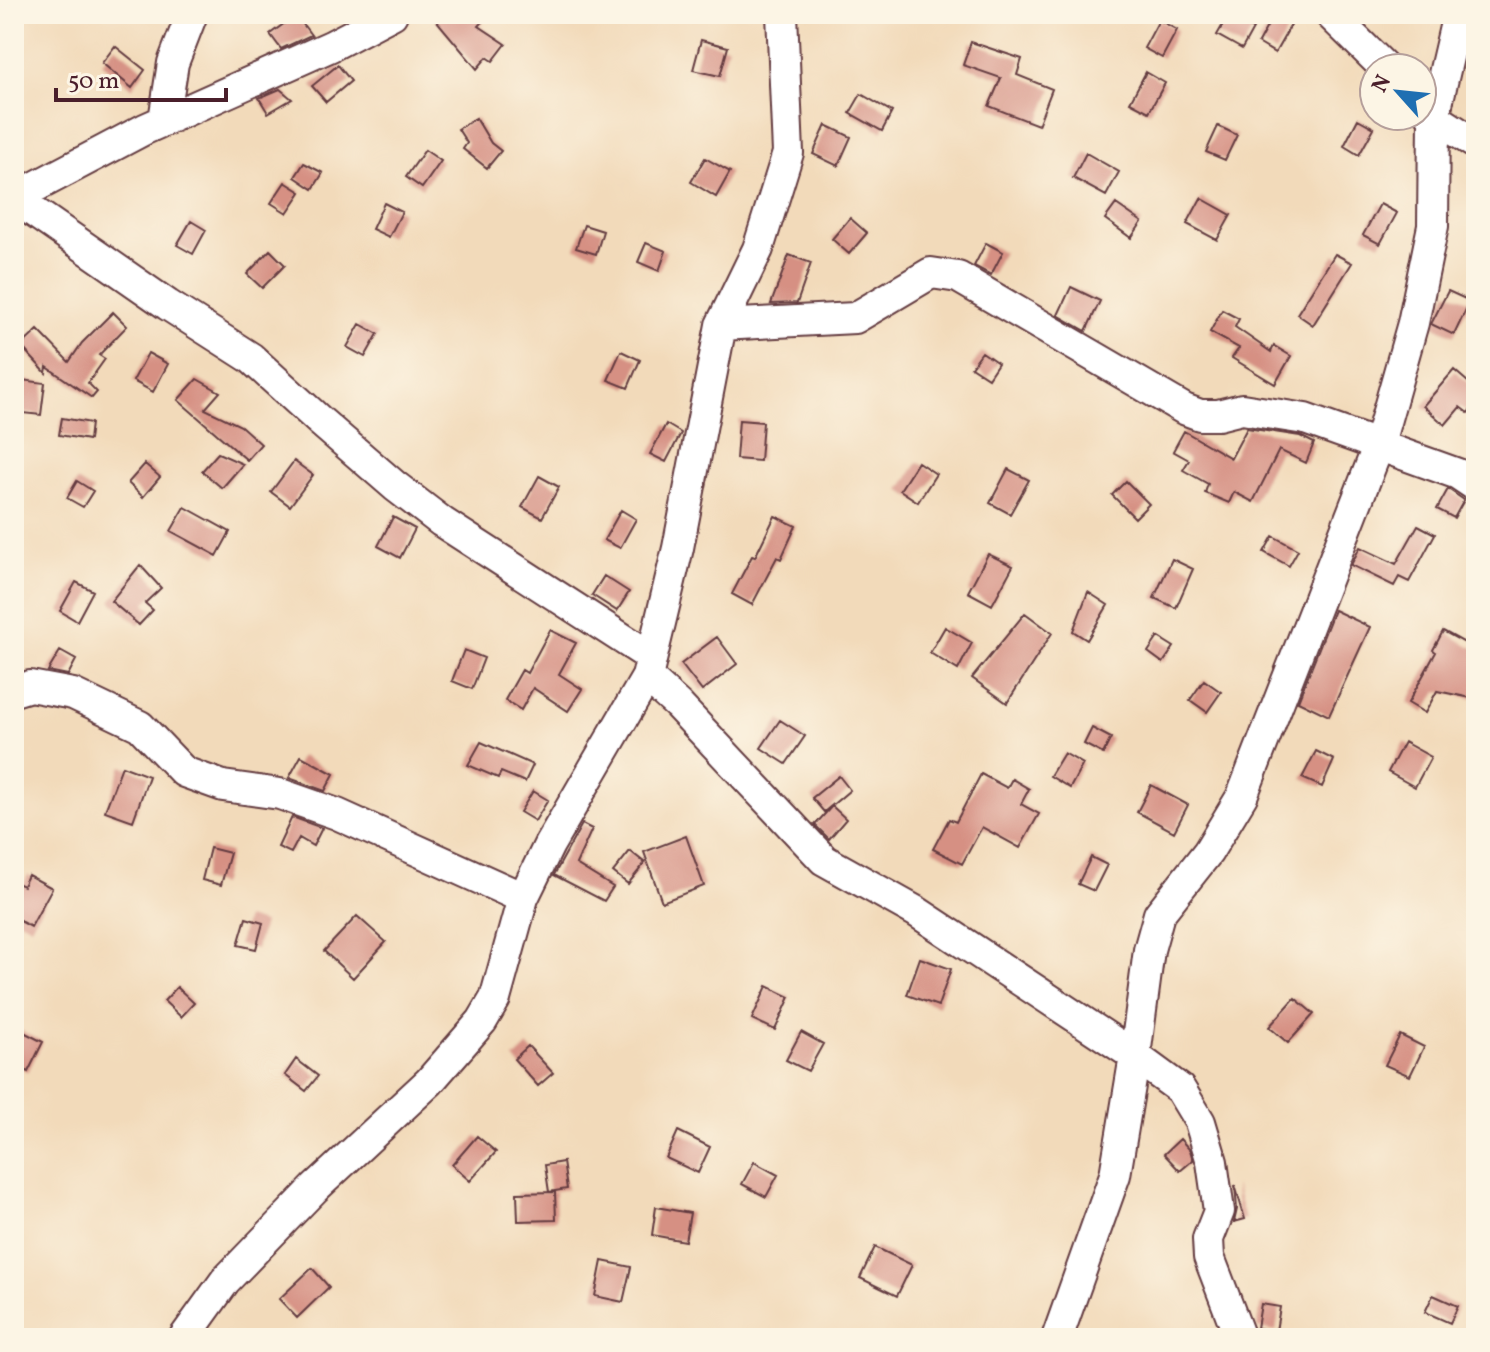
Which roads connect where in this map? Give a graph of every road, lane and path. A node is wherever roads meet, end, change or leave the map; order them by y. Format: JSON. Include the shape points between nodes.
{"nodes":[{"id":1,"x":192,"y":14,"type":"edge"},
{"id":2,"x":392,"y":14,"type":"edge"},
{"id":3,"x":782,"y":14,"type":"edge"},
{"id":4,"x":1330,"y":14,"type":"edge"},
{"id":5,"x":1458,"y":14,"type":"edge"},
{"id":6,"x":1369,"y":52,"type":"edge"},
{"id":7,"x":1438,"y":79,"type":"edge"},
{"id":8,"x":1438,"y":118,"type":"edge"},
{"id":9,"x":164,"y":120,"type":"junction"},
{"id":10,"x":1429,"y":132,"type":"edge"},
{"id":11,"x":1476,"y":144,"type":"edge"},
{"id":12,"x":14,"y":198,"type":"edge"},
{"id":13,"x":721,"y":325,"type":"junction"},
{"id":14,"x":1378,"y":447,"type":"junction"},
{"id":15,"x":1476,"y":486,"type":"edge"},
{"id":16,"x":649,"y":667,"type":"junction"},
{"id":17,"x":14,"y":691,"type":"edge"},
{"id":18,"x":523,"y":898,"type":"junction"},
{"id":19,"x":1135,"y":1056,"type":"junction"},
{"id":20,"x":184,"y":1338,"type":"edge"},
{"id":21,"x":1057,"y":1338,"type":"edge"},
{"id":22,"x":1240,"y":1338,"type":"edge"}],
"edges":[{"from":1,"to":9,"type":"street","via":[[173,63]]},
{"from":2,"to":9,"type":"street"},
{"from":3,"to":13,"type":"street","via":[[788,153],[758,249]]},
{"from":4,"to":6,"type":"street"},
{"from":5,"to":7,"type":"street"},
{"from":8,"to":11,"type":"street"},
{"from":9,"to":12,"type":"street"},
{"from":10,"to":14,"type":"street","via":[[1433,226],[1413,323]]},
{"from":12,"to":16,"type":"street","via":[[251,358],[442,522]]},
{"from":13,"to":14,"type":"street","via":[[855,318],[931,273],[958,277],[1184,409],[1218,415],[1242,409],[1305,419]]},
{"from":13,"to":16,"type":"street"},
{"from":14,"to":15,"type":"street","via":[[1458,474]]},
{"from":14,"to":19,"type":"street","via":[[1242,796],[1208,852],[1159,914]]},
{"from":16,"to":18,"type":"street"},
{"from":16,"to":19,"type":"street","via":[[678,705],[824,860],[917,912]]},
{"from":17,"to":18,"type":"street","via":[[30,686],[73,694],[140,726],[184,772],[223,786],[280,794],[337,814]]},
{"from":18,"to":20,"type":"street","via":[[495,999],[482,1021],[429,1082],[225,1281]]},
{"from":19,"to":21,"type":"street","via":[[1115,1175]]},
{"from":19,"to":22,"type":"street","via":[[1180,1089],[1200,1122],[1219,1211],[1208,1239],[1209,1257]]}]}
